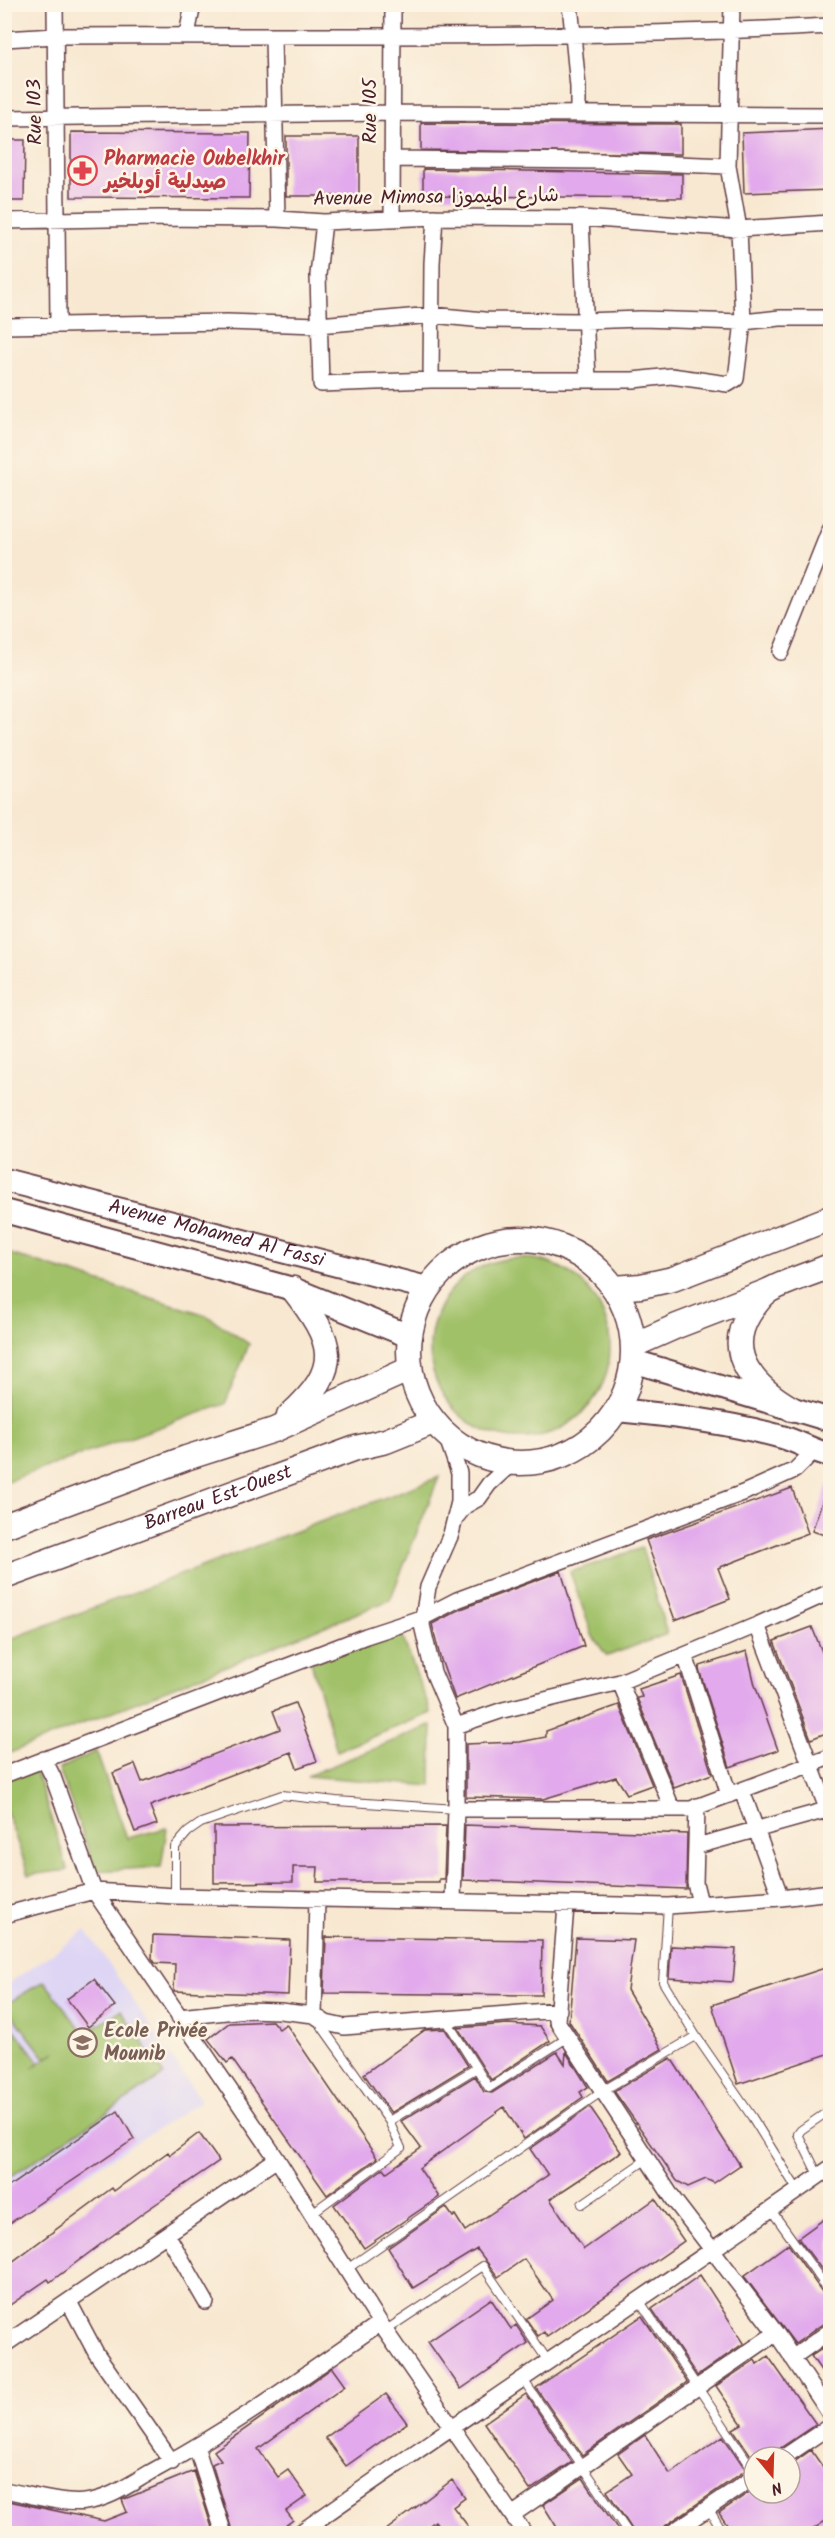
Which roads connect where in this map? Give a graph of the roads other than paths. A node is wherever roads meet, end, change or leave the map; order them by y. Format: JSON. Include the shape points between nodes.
{"nodes":[{"id":1,"x":55,"y":4,"type":"edge"},
{"id":2,"x":193,"y":4,"type":"edge"},
{"id":3,"x":393,"y":4,"type":"edge"},
{"id":4,"x":570,"y":4,"type":"edge"},
{"id":5,"x":732,"y":4,"type":"edge"},
{"id":6,"x":831,"y":26,"type":"edge"},
{"id":7,"x":731,"y":32,"type":"junction"},
{"id":8,"x":187,"y":35,"type":"junction"},
{"id":9,"x":573,"y":35,"type":"junction"},
{"id":10,"x":56,"y":36,"type":"junction"},
{"id":11,"x":273,"y":37,"type":"junction"},
{"id":12,"x":393,"y":38,"type":"junction"},
{"id":13,"x":4,"y":39,"type":"edge"},
{"id":14,"x":578,"y":112,"type":"junction"},
{"id":15,"x":391,"y":113,"type":"junction"},
{"id":16,"x":831,"y":114,"type":"edge"},
{"id":17,"x":274,"y":115,"type":"junction"},
{"id":18,"x":731,"y":115,"type":"junction"},
{"id":19,"x":57,"y":117,"type":"junction"},
{"id":20,"x":4,"y":118,"type":"edge"},
{"id":21,"x":392,"y":159,"type":"junction"},
{"id":22,"x":728,"y":166,"type":"junction"},
{"id":23,"x":435,"y":217,"type":"junction"},
{"id":24,"x":392,"y":218,"type":"junction"},
{"id":25,"x":581,"y":218,"type":"junction"},
{"id":26,"x":58,"y":219,"type":"junction"},
{"id":27,"x":277,"y":219,"type":"junction"},
{"id":28,"x":4,"y":221,"type":"edge"},
{"id":29,"x":324,"y":222,"type":"junction"},
{"id":30,"x":831,"y":223,"type":"edge"},
{"id":31,"x":740,"y":229,"type":"junction"},
{"id":32,"x":432,"y":315,"type":"junction"},
{"id":33,"x":831,"y":318,"type":"edge"},
{"id":34,"x":584,"y":321,"type":"junction"},
{"id":35,"x":742,"y":322,"type":"junction"},
{"id":36,"x":58,"y":324,"type":"junction"},
{"id":37,"x":319,"y":325,"type":"junction"},
{"id":38,"x":4,"y":326,"type":"edge"},
{"id":39,"x":431,"y":380,"type":"junction"},
{"id":40,"x":588,"y":380,"type":"junction"},
{"id":41,"x":831,"y":529,"type":"edge"},
{"id":42,"x":781,"y":652,"type":"dead end"},
{"id":43,"x":4,"y":1180,"type":"edge"},
{"id":44,"x":4,"y":1211,"type":"edge"},
{"id":45,"x":831,"y":1218,"type":"edge"},
{"id":46,"x":831,"y":1266,"type":"edge"},
{"id":47,"x":293,"y":1288,"type":"junction"},
{"id":48,"x":427,"y":1288,"type":"junction"},
{"id":49,"x":614,"y":1288,"type":"junction"},
{"id":50,"x":770,"y":1290,"type":"junction"},
{"id":51,"x":410,"y":1336,"type":"junction"},
{"id":52,"x":633,"y":1353,"type":"junction"},
{"id":53,"x":410,"y":1369,"type":"junction"},
{"id":54,"x":792,"y":1409,"type":"junction"},
{"id":55,"x":616,"y":1410,"type":"junction"},
{"id":56,"x":831,"y":1420,"type":"edge"},
{"id":57,"x":439,"y":1428,"type":"junction"},
{"id":58,"x":274,"y":1430,"type":"junction"},
{"id":59,"x":823,"y":1453,"type":"edge"},
{"id":60,"x":512,"y":1463,"type":"junction"},
{"id":61,"x":456,"y":1519,"type":"junction"},
{"id":62,"x":4,"y":1526,"type":"edge"},
{"id":63,"x":4,"y":1576,"type":"edge"},
{"id":64,"x":831,"y":1592,"type":"edge"},
{"id":65,"x":424,"y":1617,"type":"junction"},
{"id":66,"x":757,"y":1625,"type":"junction"},
{"id":67,"x":685,"y":1655,"type":"junction"},
{"id":68,"x":620,"y":1682,"type":"junction"},
{"id":69,"x":456,"y":1726,"type":"junction"},
{"id":70,"x":831,"y":1757,"type":"edge"},
{"id":71,"x":44,"y":1759,"type":"junction"},
{"id":72,"x":811,"y":1765,"type":"junction"},
{"id":73,"x":4,"y":1775,"type":"edge"},
{"id":74,"x":735,"y":1793,"type":"junction"},
{"id":75,"x":697,"y":1806,"type":"junction"},
{"id":76,"x":672,"y":1808,"type":"junction"},
{"id":77,"x":456,"y":1809,"type":"junction"},
{"id":78,"x":830,"y":1812,"type":"edge"},
{"id":79,"x":757,"y":1831,"type":"junction"},
{"id":80,"x":697,"y":1846,"type":"junction"},
{"id":81,"x":94,"y":1892,"type":"junction"},
{"id":82,"x":831,"y":1892,"type":"edge"},
{"id":83,"x":176,"y":1896,"type":"junction"},
{"id":84,"x":781,"y":1898,"type":"junction"},
{"id":85,"x":317,"y":1900,"type":"junction"},
{"id":86,"x":453,"y":1900,"type":"junction"},
{"id":87,"x":700,"y":1903,"type":"junction"},
{"id":88,"x":566,"y":1906,"type":"junction"},
{"id":89,"x":668,"y":1906,"type":"junction"},
{"id":90,"x":4,"y":1915,"type":"edge"},
{"id":91,"x":559,"y":2010,"type":"junction"},
{"id":92,"x":314,"y":2015,"type":"junction"},
{"id":93,"x":179,"y":2017,"type":"junction"},
{"id":94,"x":444,"y":2017,"type":"junction"},
{"id":95,"x":696,"y":2036,"type":"junction"},
{"id":96,"x":567,"y":2038,"type":"junction"},
{"id":97,"x":475,"y":2069,"type":"junction"},
{"id":98,"x":603,"y":2090,"type":"junction"},
{"id":99,"x":831,"y":2110,"type":"edge"},
{"id":100,"x":388,"y":2121,"type":"junction"},
{"id":101,"x":277,"y":2159,"type":"junction"},
{"id":102,"x":647,"y":2160,"type":"junction"},
{"id":103,"x":825,"y":2172,"type":"edge"},
{"id":104,"x":798,"y":2191,"type":"junction"},
{"id":105,"x":582,"y":2204,"type":"dead end"},
{"id":106,"x":771,"y":2210,"type":"junction"},
{"id":107,"x":312,"y":2213,"type":"junction"},
{"id":108,"x":167,"y":2234,"type":"junction"},
{"id":109,"x":714,"y":2249,"type":"junction"},
{"id":110,"x":347,"y":2269,"type":"junction"},
{"id":111,"x":831,"y":2292,"type":"edge"},
{"id":112,"x":639,"y":2300,"type":"junction"},
{"id":113,"x":69,"y":2302,"type":"junction"},
{"id":114,"x":206,"y":2302,"type":"dead end"},
{"id":115,"x":383,"y":2327,"type":"junction"},
{"id":116,"x":831,"y":2331,"type":"edge"},
{"id":117,"x":776,"y":2333,"type":"junction"},
{"id":118,"x":4,"y":2345,"type":"edge"},
{"id":119,"x":792,"y":2358,"type":"junction"},
{"id":120,"x":548,"y":2361,"type":"junction"},
{"id":121,"x":522,"y":2378,"type":"junction"},
{"id":122,"x":699,"y":2387,"type":"junction"},
{"id":123,"x":831,"y":2414,"type":"edge"},
{"id":124,"x":451,"y":2426,"type":"junction"},
{"id":125,"x":831,"y":2426,"type":"edge"},
{"id":126,"x":802,"y":2445,"type":"edge"},
{"id":127,"x":196,"y":2446,"type":"junction"},
{"id":128,"x":742,"y":2452,"type":"edge"},
{"id":129,"x":172,"y":2462,"type":"junction"},
{"id":130,"x":585,"y":2466,"type":"junction"},
{"id":131,"x":742,"y":2485,"type":"edge"},
{"id":132,"x":4,"y":2490,"type":"edge"},
{"id":133,"x":708,"y":2508,"type":"junction"},
{"id":134,"x":512,"y":2515,"type":"junction"},
{"id":135,"x":224,"y":2534,"type":"edge"},
{"id":136,"x":298,"y":2534,"type":"edge"},
{"id":137,"x":525,"y":2534,"type":"edge"},
{"id":138,"x":629,"y":2534,"type":"edge"},
{"id":139,"x":670,"y":2534,"type":"edge"},
{"id":140,"x":724,"y":2534,"type":"edge"}],
"edges":[{"from":1,"to":10,"type":"street","name":"Rue 103"},
{"from":2,"to":8,"type":"street"},
{"from":3,"to":12,"type":"street","name":"Rue 105"},
{"from":4,"to":9,"type":"street"},
{"from":5,"to":7,"type":"street"},
{"from":6,"to":7,"type":"street"},
{"from":7,"to":9,"type":"street"},
{"from":7,"to":18,"type":"street"},
{"from":8,"to":10,"type":"street"},
{"from":8,"to":11,"type":"street"},
{"from":9,"to":12,"type":"street"},
{"from":9,"to":14,"type":"street"},
{"from":10,"to":13,"type":"street"},
{"from":10,"to":19,"type":"street","name":"Rue 103"},
{"from":11,"to":12,"type":"street"},
{"from":11,"to":17,"type":"street"},
{"from":12,"to":15,"type":"street","name":"Rue 105"},
{"from":14,"to":15,"type":"street"},
{"from":14,"to":18,"type":"street"},
{"from":15,"to":17,"type":"street"},
{"from":15,"to":21,"type":"street","name":"Rue 105"},
{"from":16,"to":18,"type":"street"},
{"from":17,"to":19,"type":"street"},
{"from":17,"to":27,"type":"street"},
{"from":18,"to":22,"type":"street"},
{"from":19,"to":20,"type":"street"},
{"from":19,"to":26,"type":"street","name":"Rue 103"},
{"from":21,"to":22,"type":"street"},
{"from":21,"to":24,"type":"street","name":"Rue 105"},
{"from":22,"to":31,"type":"street"},
{"from":23,"to":24,"type":"street","name":"Avenue Mimosa شارع الميموزا"},
{"from":23,"to":25,"type":"street","name":"Avenue Mimosa شارع الميموزا"},
{"from":23,"to":32,"type":"street"},
{"from":24,"to":29,"type":"street","name":"Avenue Mimosa شارع الميموزا"},
{"from":25,"to":31,"type":"street","name":"Avenue Mimosa شارع الميموزا"},
{"from":25,"to":34,"type":"street"},
{"from":26,"to":27,"type":"street","name":"Avenue Mimosa شارع الميموزا"},
{"from":26,"to":28,"type":"street","name":"Avenue Mimosa شارع الميموزا"},
{"from":26,"to":36,"type":"street","name":"Rue 103"},
{"from":27,"to":29,"type":"street","name":"Avenue Mimosa شارع الميموزا"},
{"from":29,"to":37,"type":"street","via":[[318,275]]},
{"from":30,"to":31,"type":"street","name":"Avenue Mimosa شارع الميموزا"},
{"from":31,"to":35,"type":"street"},
{"from":32,"to":34,"type":"street"},
{"from":32,"to":37,"type":"street"},
{"from":32,"to":39,"type":"street"},
{"from":33,"to":35,"type":"street"},
{"from":34,"to":35,"type":"street"},
{"from":34,"to":40,"type":"street"},
{"from":35,"to":40,"type":"street","via":[[736,379],[728,384],[671,376],[633,381]]},
{"from":36,"to":37,"type":"street"},
{"from":36,"to":38,"type":"street"},
{"from":37,"to":39,"type":"street","via":[[321,384]]},
{"from":39,"to":40,"type":"street"},
{"from":41,"to":42,"type":"street"},
{"from":43,"to":48,"type":"street","name":"Avenue Mohamed Al Fassi"},
{"from":44,"to":47,"type":"street","name":"Avenue Mohamed Al Fassi"},
{"from":45,"to":49,"type":"main road","via":[[673,1279]]},
{"from":46,"to":50,"type":"main road"},
{"from":47,"to":51,"type":"street","name":"Avenue Mohamed Al Fassi"},
{"from":47,"to":58,"type":"main road","via":[[322,1330],[327,1361],[315,1390]]},
{"from":48,"to":49,"type":"main road","via":[[442,1272],[474,1250],[512,1240],[532,1240],[570,1250],[587,1260]]},
{"from":48,"to":51,"type":"main road","via":[[416,1310]]},
{"from":49,"to":52,"type":"main road","via":[[624,1307]]},
{"from":50,"to":52,"type":"main road","via":[[687,1321]]},
{"from":50,"to":54,"type":"main road","via":[[747,1318],[741,1350],[747,1369],[760,1388]]},
{"from":51,"to":53,"type":"main road"},
{"from":52,"to":54,"type":"street"},
{"from":52,"to":55,"type":"main road","via":[[627,1387]]},
{"from":53,"to":57,"type":"main road","via":[[422,1406]]},
{"from":53,"to":58,"type":"main road"},
{"from":54,"to":56,"type":"street"},
{"from":55,"to":59,"type":"street","via":[[725,1424],[784,1438]]},
{"from":55,"to":60,"type":"main road","via":[[606,1425],[579,1447],[547,1460]]},
{"from":57,"to":60,"type":"main road","via":[[476,1454]]},
{"from":57,"to":61,"type":"street","via":[[459,1473]]},
{"from":57,"to":63,"type":"main road","name":"Barreau Est-Ouest","via":[[345,1452]]},
{"from":58,"to":62,"type":"main road","via":[[186,1458]]},
{"from":59,"to":65,"type":"street","via":[[743,1493],[457,1600]]},
{"from":60,"to":61,"type":"street"},
{"from":61,"to":65,"type":"street","via":[[428,1587]]},
{"from":64,"to":66,"type":"street"},
{"from":65,"to":69,"type":"street","via":[[422,1625],[433,1672]]},
{"from":65,"to":71,"type":"street"},
{"from":66,"to":67,"type":"street"},
{"from":66,"to":72,"type":"street"},
{"from":67,"to":68,"type":"street"},
{"from":67,"to":74,"type":"street"},
{"from":68,"to":69,"type":"street","via":[[503,1710]]},
{"from":68,"to":76,"type":"street"},
{"from":69,"to":77,"type":"street"},
{"from":70,"to":72,"type":"street"},
{"from":71,"to":73,"type":"street"},
{"from":71,"to":81,"type":"street"},
{"from":72,"to":74,"type":"street"},
{"from":72,"to":78,"type":"street"},
{"from":74,"to":75,"type":"street"},
{"from":74,"to":79,"type":"street"},
{"from":75,"to":76,"type":"street"},
{"from":75,"to":80,"type":"street"},
{"from":76,"to":77,"type":"street"},
{"from":77,"to":83,"type":"lane","via":[[282,1795],[213,1818],[188,1832],[175,1847]]},
{"from":77,"to":86,"type":"street"},
{"from":78,"to":79,"type":"street"},
{"from":79,"to":80,"type":"street"},
{"from":79,"to":84,"type":"street"},
{"from":80,"to":87,"type":"street","via":[[695,1883]]},
{"from":81,"to":83,"type":"street"},
{"from":81,"to":90,"type":"street"},
{"from":81,"to":93,"type":"street"},
{"from":82,"to":84,"type":"street"},
{"from":83,"to":85,"type":"street"},
{"from":84,"to":87,"type":"street"},
{"from":85,"to":86,"type":"street"},
{"from":85,"to":92,"type":"street"},
{"from":86,"to":88,"type":"street"},
{"from":87,"to":89,"type":"street"},
{"from":88,"to":89,"type":"street"},
{"from":88,"to":91,"type":"street"},
{"from":89,"to":95,"type":"lane","via":[[663,1982]]},
{"from":91,"to":94,"type":"street"},
{"from":91,"to":96,"type":"street","via":[[557,2021]]},
{"from":92,"to":93,"type":"street","via":[[245,2010]]},
{"from":92,"to":94,"type":"street","via":[[344,2027]]},
{"from":92,"to":100,"type":"lane"},
{"from":93,"to":101,"type":"street"},
{"from":94,"to":97,"type":"lane"},
{"from":95,"to":98,"type":"lane"},
{"from":95,"to":104,"type":"lane"},
{"from":96,"to":97,"type":"lane","via":[[489,2088]]},
{"from":96,"to":98,"type":"street"},
{"from":97,"to":100,"type":"lane"},
{"from":98,"to":102,"type":"street"},
{"from":98,"to":110,"type":"lane"},
{"from":99,"to":103,"type":"lane","via":[[798,2134]]},
{"from":100,"to":107,"type":"lane","via":[[401,2148]]},
{"from":101,"to":107,"type":"street"},
{"from":101,"to":108,"type":"street"},
{"from":102,"to":105,"type":"lane"},
{"from":102,"to":109,"type":"street"},
{"from":103,"to":104,"type":"street"},
{"from":104,"to":106,"type":"street"},
{"from":106,"to":109,"type":"street"},
{"from":106,"to":111,"type":"lane"},
{"from":107,"to":110,"type":"street"},
{"from":108,"to":113,"type":"street"},
{"from":108,"to":114,"type":"street"},
{"from":109,"to":112,"type":"street"},
{"from":109,"to":117,"type":"street"},
{"from":110,"to":115,"type":"street"},
{"from":112,"to":120,"type":"street"},
{"from":112,"to":122,"type":"lane"},
{"from":113,"to":118,"type":"street"},
{"from":113,"to":129,"type":"street","via":[[96,2354]]},
{"from":115,"to":120,"type":"lane","via":[[483,2266]]},
{"from":115,"to":124,"type":"street"},
{"from":115,"to":127,"type":"street"},
{"from":116,"to":119,"type":"street"},
{"from":117,"to":119,"type":"street"},
{"from":117,"to":122,"type":"street"},
{"from":119,"to":123,"type":"street"},
{"from":120,"to":121,"type":"street"},
{"from":121,"to":124,"type":"street"},
{"from":121,"to":130,"type":"lane"},
{"from":122,"to":128,"type":"lane"},
{"from":122,"to":130,"type":"street"},
{"from":124,"to":134,"type":"street"},
{"from":124,"to":136,"type":"street"},
{"from":125,"to":126,"type":"street"},
{"from":127,"to":129,"type":"street"},
{"from":127,"to":135,"type":"street"},
{"from":129,"to":132,"type":"street","via":[[105,2498],[85,2502],[67,2503]]},
{"from":130,"to":134,"type":"street"},
{"from":130,"to":138,"type":"lane"},
{"from":131,"to":133,"type":"street"},
{"from":133,"to":139,"type":"street"},
{"from":133,"to":140,"type":"lane"},
{"from":134,"to":137,"type":"street"}]}
